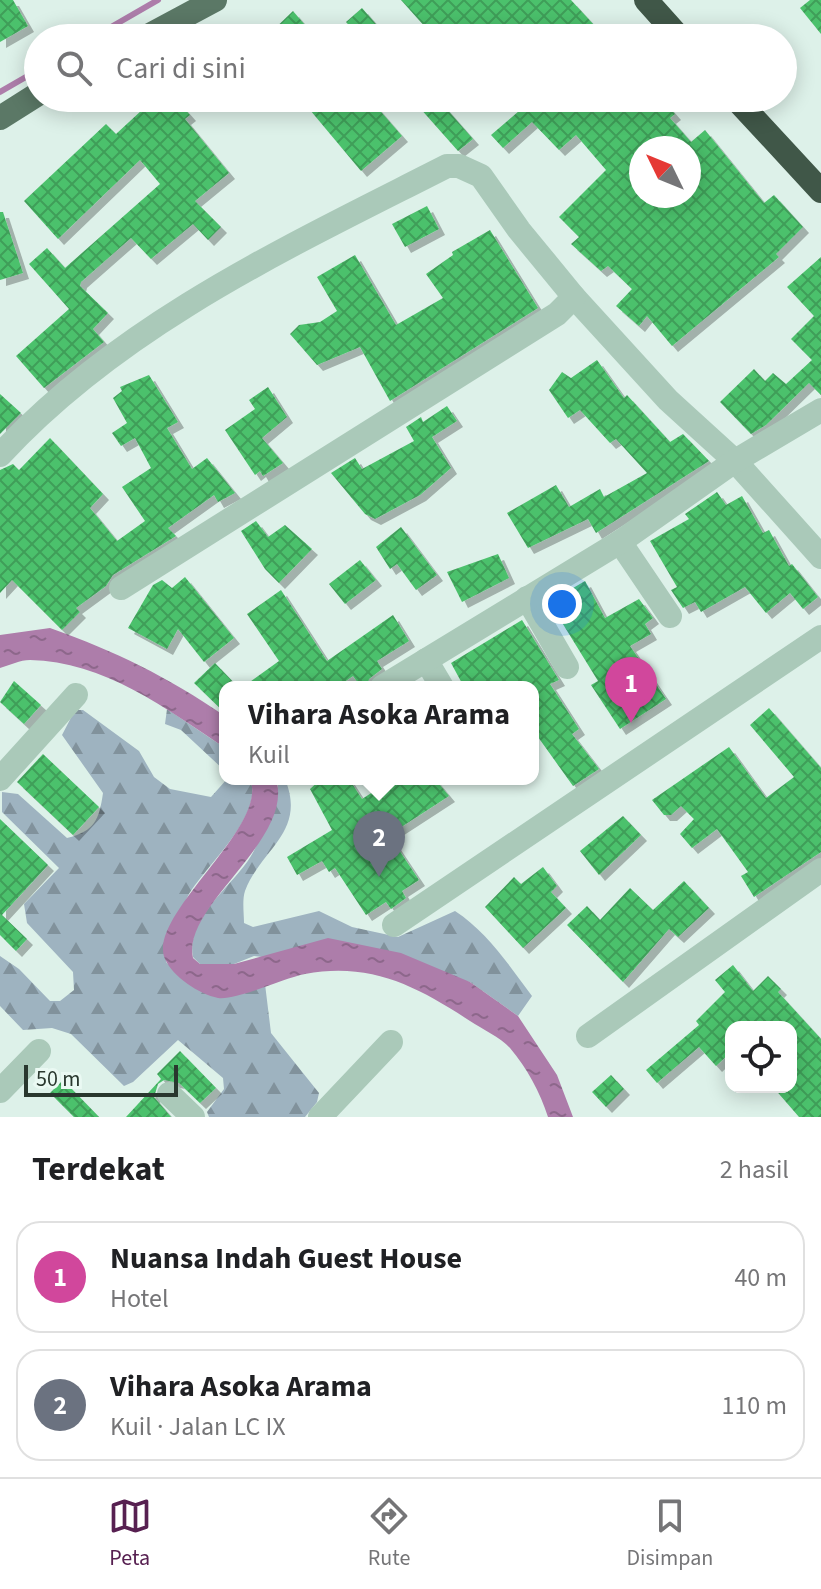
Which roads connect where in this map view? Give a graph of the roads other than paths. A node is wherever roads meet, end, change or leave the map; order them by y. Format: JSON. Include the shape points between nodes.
{"nodes":[{"id":1,"x":215,"y":0,"type":"edge"},
{"id":2,"x":646,"y":0,"type":"edge"},
{"id":3,"x":170,"y":24,"type":"edge"},
{"id":4,"x":667,"y":24,"type":"edge"},
{"id":5,"x":24,"y":103,"type":"edge"},
{"id":6,"x":748,"y":112,"type":"edge"},
{"id":7,"x":0,"y":118,"type":"edge"},
{"id":8,"x":821,"y":191,"type":"edge"},
{"id":9,"x":574,"y":297,"type":"junction"},
{"id":10,"x":821,"y":410,"type":"edge"},
{"id":11,"x":0,"y":455,"type":"edge"},
{"id":12,"x":735,"y":461,"type":"junction"},
{"id":13,"x":620,"y":542,"type":"junction"},
{"id":14,"x":821,"y":557,"type":"edge"},
{"id":15,"x":121,"y":588,"type":"dead end"},
{"id":16,"x":527,"y":598,"type":"junction"},
{"id":17,"x":670,"y":616,"type":"dead end"},
{"id":18,"x":821,"y":637,"type":"edge"},
{"id":19,"x":426,"y":660,"type":"junction"},
{"id":20,"x":567,"y":667,"type":"dead end"},
{"id":21,"x":392,"y":681,"type":"edge"},
{"id":22,"x":438,"y":681,"type":"edge"},
{"id":23,"x":76,"y":695,"type":"dead end"},
{"id":24,"x":0,"y":779,"type":"edge"},
{"id":25,"x":821,"y":870,"type":"edge"},
{"id":26,"x":394,"y":925,"type":"dead end"},
{"id":27,"x":588,"y":1036,"type":"dead end"},
{"id":28,"x":391,"y":1042,"type":"dead end"},
{"id":29,"x":39,"y":1051,"type":"dead end"},
{"id":30,"x":0,"y":1091,"type":"edge"},
{"id":31,"x":169,"y":1094,"type":"dead end"},
{"id":32,"x":193,"y":1117,"type":"edge"},
{"id":33,"x":320,"y":1117,"type":"edge"}],
"edges":[{"from":1,"to":3,"type":"main road"},
{"from":2,"to":4,"type":"highway"},
{"from":5,"to":7,"type":"main road"},
{"from":6,"to":8,"type":"highway"},
{"from":9,"to":11,"type":"street","via":[[481,176],[447,166],[196,298],[92,372],[25,427]]},
{"from":9,"to":12,"type":"street","via":[[668,400]]},
{"from":9,"to":15,"type":"street","via":[[557,314]]},
{"from":10,"to":12,"type":"street"},
{"from":12,"to":13,"type":"street"},
{"from":12,"to":14,"type":"street"},
{"from":13,"to":16,"type":"street"},
{"from":13,"to":17,"type":"street"},
{"from":16,"to":19,"type":"street"},
{"from":16,"to":20,"type":"street"},
{"from":18,"to":26,"type":"street"},
{"from":19,"to":21,"type":"street"},
{"from":19,"to":22,"type":"street"},
{"from":23,"to":24,"type":"street"},
{"from":25,"to":27,"type":"street"},
{"from":28,"to":33,"type":"street"},
{"from":29,"to":30,"type":"street"},
{"from":31,"to":32,"type":"street"}]}
